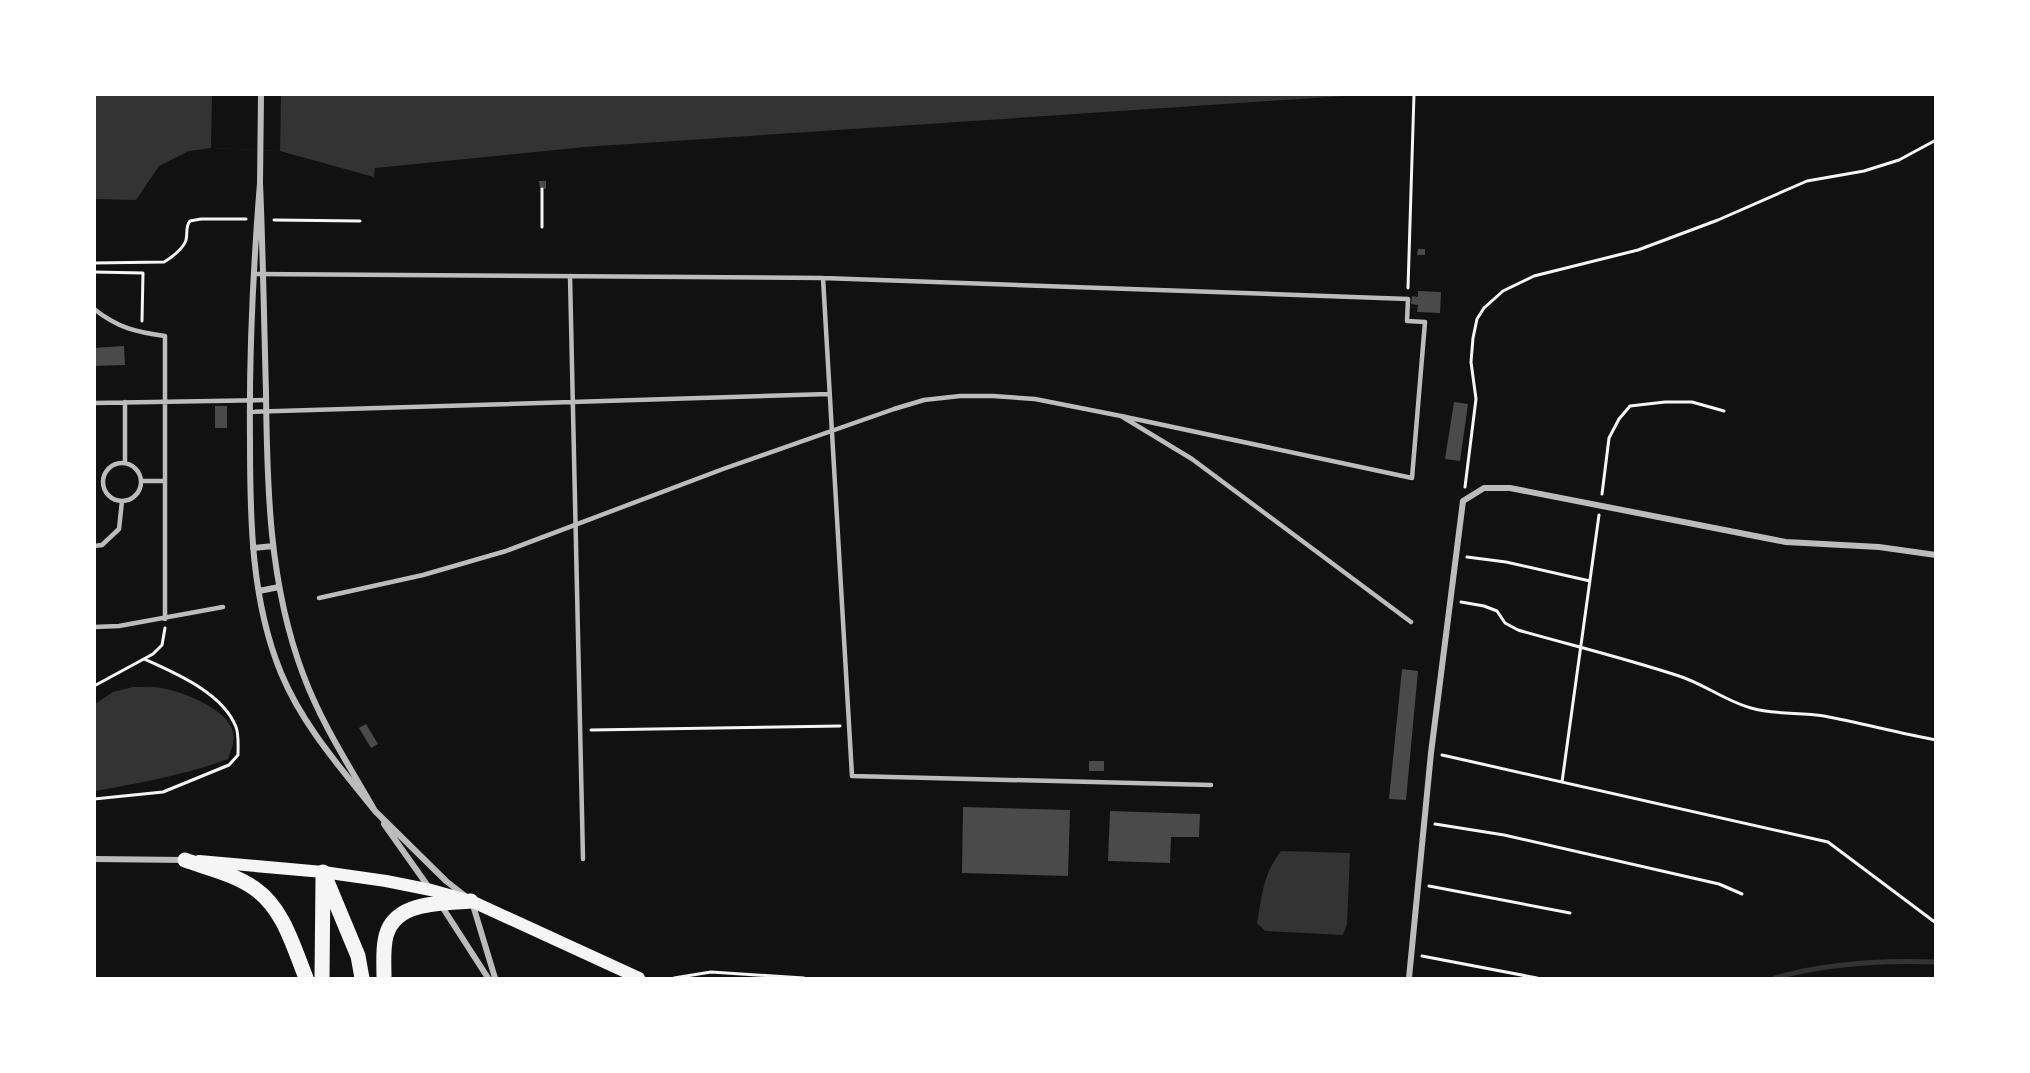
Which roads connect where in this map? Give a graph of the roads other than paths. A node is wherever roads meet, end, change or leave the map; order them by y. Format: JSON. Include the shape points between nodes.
{"nodes":[{"id":1,"x":261,"y":94,"type":"edge"},
{"id":2,"x":260,"y":183,"type":"junction"},
{"id":3,"x":254,"y":274,"type":"junction"},
{"id":4,"x":263,"y":275,"type":"junction"},
{"id":5,"x":570,"y":276,"type":"junction"},
{"id":6,"x":824,"y":278,"type":"junction"},
{"id":7,"x":94,"y":309,"type":"edge"},
{"id":8,"x":829,"y":394,"type":"junction"},
{"id":9,"x":250,"y":400,"type":"junction"},
{"id":10,"x":266,"y":400,"type":"junction"},
{"id":11,"x":165,"y":401,"type":"junction"},
{"id":12,"x":124,"y":402,"type":"junction"},
{"id":13,"x":94,"y":403,"type":"edge"},
{"id":14,"x":574,"y":403,"type":"junction"},
{"id":15,"x":249,"y":412,"type":"junction"},
{"id":16,"x":266,"y":412,"type":"junction"},
{"id":17,"x":1121,"y":416,"type":"junction"},
{"id":18,"x":831,"y":431,"type":"junction"},
{"id":19,"x":125,"y":462,"type":"junction"},
{"id":20,"x":94,"y":481,"type":"edge"},
{"id":21,"x":103,"y":481,"type":"junction"},
{"id":22,"x":142,"y":481,"type":"junction"},
{"id":23,"x":165,"y":481,"type":"junction"},
{"id":24,"x":122,"y":501,"type":"junction"},
{"id":25,"x":575,"y":525,"type":"junction"},
{"id":26,"x":94,"y":546,"type":"edge"},
{"id":27,"x":273,"y":546,"type":"junction"},
{"id":28,"x":252,"y":548,"type":"junction"},
{"id":29,"x":1935,"y":555,"type":"edge"},
{"id":30,"x":279,"y":587,"type":"junction"},
{"id":31,"x":259,"y":591,"type":"junction"},
{"id":32,"x":320,"y":598,"type":"dead end"},
{"id":33,"x":223,"y":607,"type":"dead end"},
{"id":34,"x":165,"y":619,"type":"junction"},
{"id":35,"x":1411,"y":622,"type":"dead end"},
{"id":36,"x":94,"y":627,"type":"edge"},
{"id":37,"x":1211,"y":785,"type":"dead end"},
{"id":38,"x":375,"y":811,"type":"junction"},
{"id":39,"x":94,"y":859,"type":"edge"},
{"id":40,"x":583,"y":859,"type":"dead end"},
{"id":41,"x":185,"y":860,"type":"junction"},
{"id":42,"x":323,"y":872,"type":"junction"},
{"id":43,"x":431,"y":890,"type":"junction"},
{"id":44,"x":471,"y":902,"type":"junction"},
{"id":45,"x":440,"y":904,"type":"junction"},
{"id":46,"x":306,"y":978,"type":"edge"},
{"id":47,"x":321,"y":978,"type":"edge"},
{"id":48,"x":362,"y":978,"type":"edge"},
{"id":49,"x":384,"y":978,"type":"edge"},
{"id":50,"x":488,"y":978,"type":"edge"},
{"id":51,"x":495,"y":978,"type":"edge"},
{"id":52,"x":639,"y":978,"type":"edge"},
{"id":53,"x":1409,"y":978,"type":"edge"}],
"edges":[{"from":1,"to":2,"type":"street"},
{"from":2,"to":3,"type":"street"},
{"from":2,"to":4,"type":"street"},
{"from":3,"to":4,"type":"lane"},
{"from":3,"to":9,"type":"street"},
{"from":4,"to":5,"type":"lane"},
{"from":4,"to":10,"type":"street"},
{"from":5,"to":6,"type":"lane"},
{"from":5,"to":14,"type":"lane"},
{"from":6,"to":8,"type":"lane"},
{"from":6,"to":17,"type":"lane","via":[[1408,299],[1407,321],[1425,322],[1412,478]]},
{"from":7,"to":11,"type":"lane","via":[[124,328],[165,336]]},
{"from":8,"to":14,"type":"lane"},
{"from":8,"to":18,"type":"lane"},
{"from":9,"to":10,"type":"lane"},
{"from":9,"to":11,"type":"lane"},
{"from":9,"to":15,"type":"street"},
{"from":10,"to":16,"type":"street"},
{"from":11,"to":12,"type":"lane"},
{"from":11,"to":23,"type":"lane"},
{"from":12,"to":13,"type":"lane"},
{"from":12,"to":19,"type":"lane"},
{"from":14,"to":16,"type":"lane"},
{"from":14,"to":25,"type":"lane"},
{"from":15,"to":16,"type":"lane"},
{"from":15,"to":28,"type":"street"},
{"from":16,"to":27,"type":"street"},
{"from":17,"to":18,"type":"lane","via":[[1012,396],[960,396],[924,400]]},
{"from":17,"to":35,"type":"lane","via":[[1192,459]]},
{"from":18,"to":25,"type":"lane"},
{"from":18,"to":37,"type":"lane","via":[[852,776]]},
{"from":19,"to":21,"type":"lane","via":[[108,468]]},
{"from":19,"to":22,"type":"lane","via":[[136,468]]},
{"from":20,"to":21,"type":"lane"},
{"from":21,"to":24,"type":"lane","via":[[109,496]]},
{"from":22,"to":23,"type":"lane"},
{"from":22,"to":24,"type":"lane","via":[[133,498]]},
{"from":23,"to":34,"type":"lane"},
{"from":24,"to":26,"type":"lane","via":[[119,529],[102,545]]},
{"from":25,"to":32,"type":"lane","via":[[506,551],[423,575]]},
{"from":25,"to":40,"type":"lane"},
{"from":27,"to":28,"type":"street"},
{"from":27,"to":30,"type":"street"},
{"from":28,"to":31,"type":"street"},
{"from":29,"to":53,"type":"street","via":[[1879,547],[1786,542],[1510,488],[1484,488],[1463,501],[1431,753]]},
{"from":30,"to":31,"type":"street"},
{"from":30,"to":38,"type":"street","via":[[304,675],[327,726]]},
{"from":31,"to":38,"type":"street","via":[[281,672],[303,718]]},
{"from":33,"to":34,"type":"lane"},
{"from":34,"to":36,"type":"lane"},
{"from":38,"to":43,"type":"street"},
{"from":38,"to":44,"type":"street"},
{"from":39,"to":41,"type":"street"},
{"from":41,"to":42,"type":"main road"},
{"from":41,"to":46,"type":"main road","via":[[255,888],[275,908],[288,930]]},
{"from":42,"to":43,"type":"main road"},
{"from":42,"to":47,"type":"main road"},
{"from":42,"to":48,"type":"main road","via":[[358,956]]},
{"from":43,"to":44,"type":"main road"},
{"from":43,"to":45,"type":"street"},
{"from":44,"to":45,"type":"main road"},
{"from":44,"to":51,"type":"street"},
{"from":44,"to":52,"type":"main road"},
{"from":45,"to":49,"type":"main road","via":[[419,905],[392,923],[385,939]]},
{"from":45,"to":50,"type":"street"}]}
